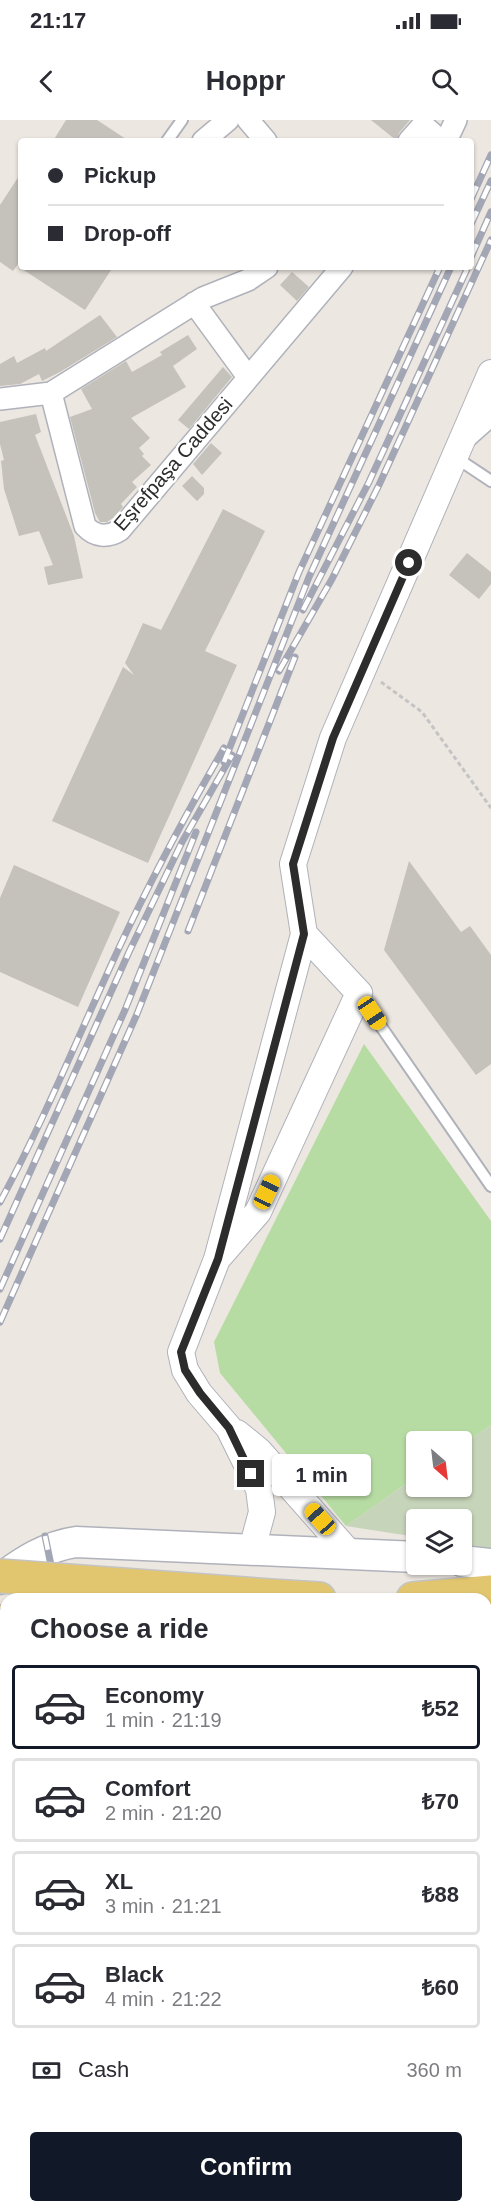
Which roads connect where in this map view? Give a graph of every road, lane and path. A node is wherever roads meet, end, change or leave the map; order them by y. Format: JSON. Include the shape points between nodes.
{"nodes":[{"id":1,"x":182,"y":120,"type":"edge"},
{"id":2,"x":228,"y":120,"type":"edge"},
{"id":3,"x":248,"y":120,"type":"edge"},
{"id":4,"x":456,"y":120,"type":"edge"},
{"id":5,"x":169,"y":138,"type":"edge"},
{"id":6,"x":207,"y":138,"type":"edge"},
{"id":7,"x":263,"y":138,"type":"edge"},
{"id":8,"x":412,"y":138,"type":"edge"},
{"id":9,"x":438,"y":138,"type":"edge"},
{"id":10,"x":447,"y":138,"type":"edge"},
{"id":11,"x":263,"y":270,"type":"edge"},
{"id":12,"x":339,"y":270,"type":"edge"},
{"id":13,"x":194,"y":303,"type":"junction"},
{"id":14,"x":491,"y":373,"type":"edge"},
{"id":15,"x":248,"y":377,"type":"junction"},
{"id":16,"x":51,"y":393,"type":"junction"},
{"id":17,"x":0,"y":399,"type":"edge"},
{"id":18,"x":491,"y":416,"type":"edge"},
{"id":19,"x":459,"y":448,"type":"junction"},
{"id":20,"x":491,"y":481,"type":"edge"},
{"id":21,"x":363,"y":669,"type":"junction"},
{"id":22,"x":491,"y":808,"type":"edge"},
{"id":23,"x":304,"y":934,"type":"junction"},
{"id":24,"x":359,"y":993,"type":"junction"},
{"id":25,"x":491,"y":1186,"type":"edge"},
{"id":26,"x":218,"y":1259,"type":"junction"},
{"id":27,"x":229,"y":1428,"type":"junction"},
{"id":28,"x":95,"y":1542,"type":"junction"},
{"id":29,"x":252,"y":1549,"type":"junction"},
{"id":30,"x":350,"y":1554,"type":"junction"},
{"id":31,"x":406,"y":1557,"type":"edge"},
{"id":32,"x":472,"y":1562,"type":"edge"},
{"id":33,"x":491,"y":1564,"type":"edge"},
{"id":34,"x":3,"y":1578,"type":"edge"},
{"id":35,"x":132,"y":1593,"type":"edge"},
{"id":36,"x":227,"y":1593,"type":"edge"}],
"edges":[{"from":1,"to":5,"type":"lane"},
{"from":2,"to":6,"type":"street"},
{"from":3,"to":7,"type":"street"},
{"from":4,"to":10,"type":"street"},
{"from":8,"to":9,"type":"street","via":[[423,125]]},
{"from":11,"to":13,"type":"street"},
{"from":12,"to":15,"type":"street","name":"Eşrefpaşa Caddesi"},
{"from":13,"to":15,"type":"street"},
{"from":13,"to":16,"type":"street"},
{"from":14,"to":19,"type":"street"},
{"from":15,"to":16,"type":"street","name":"Eşrefpaşa Caddesi","via":[[120,530],[104,536],[85,526]]},
{"from":16,"to":17,"type":"street"},
{"from":18,"to":19,"type":"street"},
{"from":19,"to":20,"type":"lane"},
{"from":19,"to":21,"type":"street"},
{"from":21,"to":22,"type":"path","via":[[422,712]]},
{"from":21,"to":23,"type":"street","via":[[333,738],[293,864]]},
{"from":23,"to":24,"type":"street"},
{"from":23,"to":26,"type":"street"},
{"from":24,"to":25,"type":"lane"},
{"from":24,"to":26,"type":"street","via":[[258,1212]]},
{"from":26,"to":27,"type":"street","via":[[181,1352],[185,1370]]},
{"from":27,"to":29,"type":"street","via":[[259,1489],[262,1512]]},
{"from":27,"to":30,"type":"street","via":[[259,1452]]},
{"from":28,"to":29,"type":"main road"},
{"from":28,"to":34,"type":"main road","via":[[63,1544],[47,1550]]},
{"from":28,"to":35,"type":"main road","via":[[116,1549],[127,1561]]},
{"from":29,"to":30,"type":"main road"},
{"from":30,"to":31,"type":"main road"},
{"from":32,"to":33,"type":"main road"},
{"from":34,"to":36,"type":"main road","bridge":true}]}
